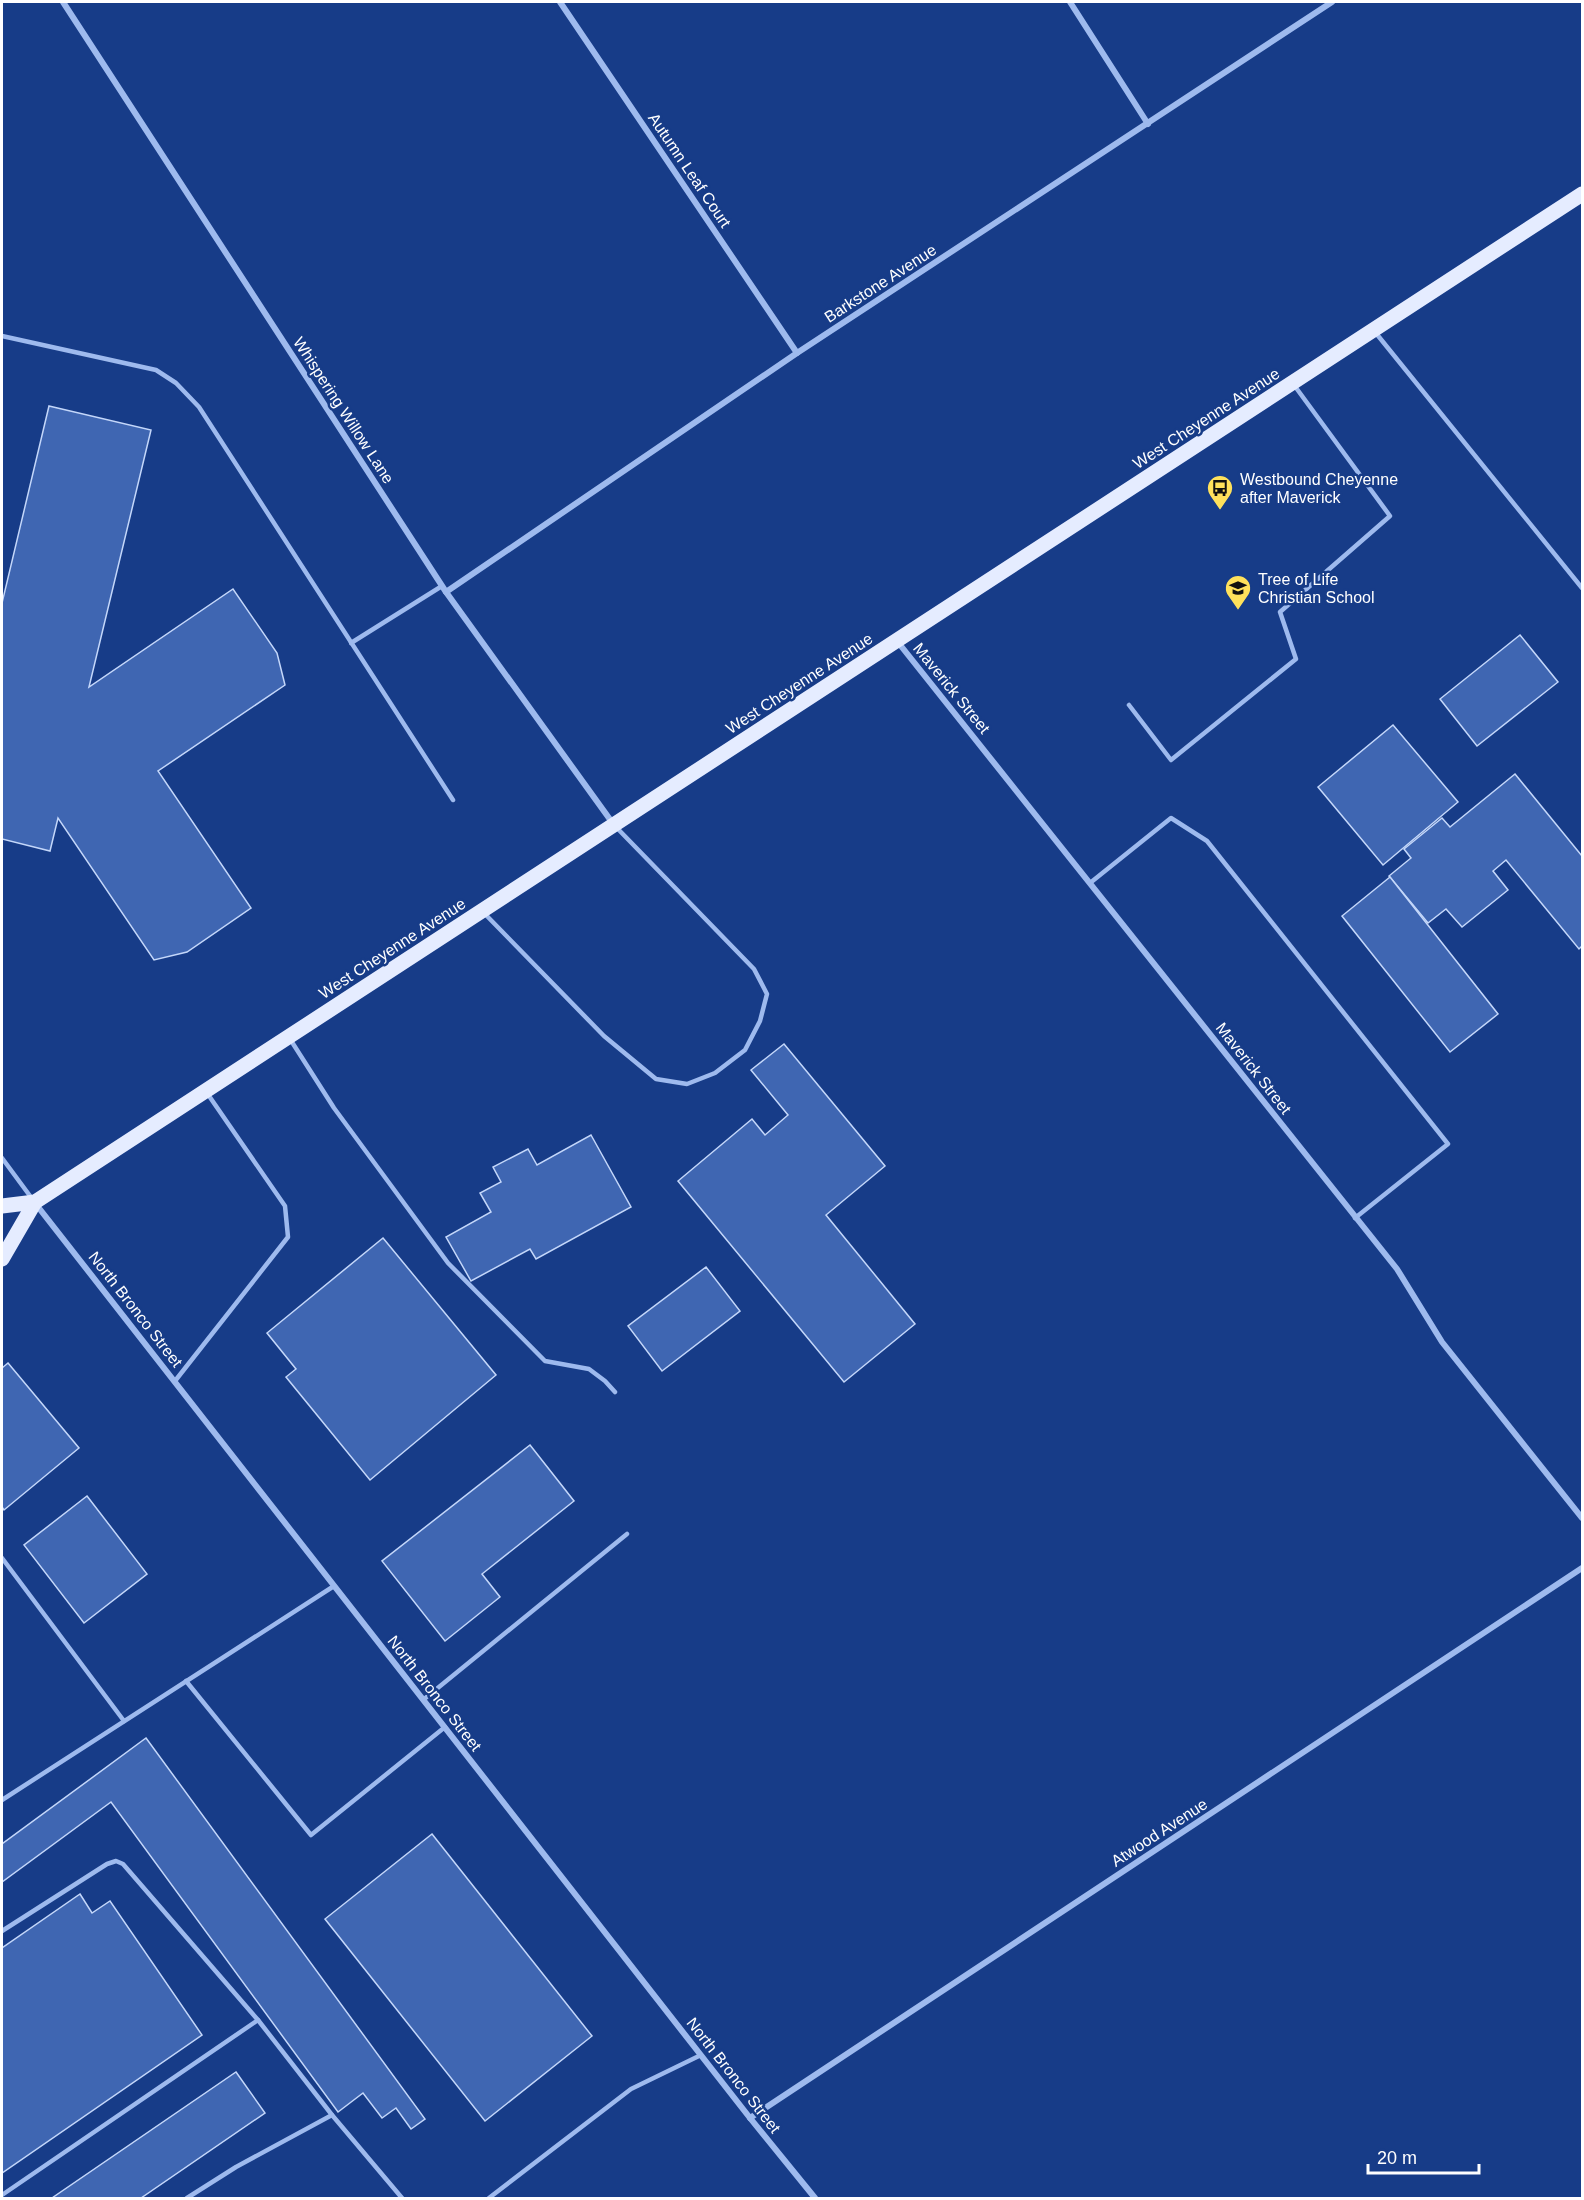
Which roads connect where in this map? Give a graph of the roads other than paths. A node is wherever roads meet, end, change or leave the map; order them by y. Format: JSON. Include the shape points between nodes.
{"nodes":[{"id":1,"x":63,"y":2,"type":"edge"},
{"id":2,"x":560,"y":2,"type":"edge"},
{"id":3,"x":1070,"y":2,"type":"edge"},
{"id":4,"x":1332,"y":2,"type":"edge"},
{"id":5,"x":1148,"y":124,"type":"junction"},
{"id":6,"x":1582,"y":194,"type":"edge"},
{"id":7,"x":1374,"y":330,"type":"junction"},
{"id":8,"x":2,"y":336,"type":"edge"},
{"id":9,"x":797,"y":353,"type":"junction"},
{"id":10,"x":1292,"y":383,"type":"junction"},
{"id":11,"x":1582,"y":588,"type":"edge"},
{"id":12,"x":444,"y":589,"type":"junction"},
{"id":13,"x":897,"y":641,"type":"junction"},
{"id":14,"x":351,"y":643,"type":"junction"},
{"id":15,"x":1128,"y":705,"type":"dead end"},
{"id":16,"x":453,"y":800,"type":"dead end"},
{"id":17,"x":614,"y":825,"type":"junction"},
{"id":18,"x":1090,"y":884,"type":"junction"},
{"id":19,"x":482,"y":911,"type":"junction"},
{"id":20,"x":289,"y":1037,"type":"junction"},
{"id":21,"x":205,"y":1091,"type":"junction"},
{"id":22,"x":2,"y":1158,"type":"edge"},
{"id":23,"x":35,"y":1202,"type":"junction"},
{"id":24,"x":2,"y":1206,"type":"edge"},
{"id":25,"x":1355,"y":1218,"type":"junction"},
{"id":26,"x":2,"y":1259,"type":"edge"},
{"id":27,"x":175,"y":1381,"type":"junction"},
{"id":28,"x":615,"y":1392,"type":"dead end"},
{"id":29,"x":1582,"y":1518,"type":"edge"},
{"id":30,"x":627,"y":1534,"type":"dead end"},
{"id":31,"x":2,"y":1558,"type":"edge"},
{"id":32,"x":1582,"y":1568,"type":"edge"},
{"id":33,"x":334,"y":1586,"type":"junction"},
{"id":34,"x":186,"y":1681,"type":"junction"},
{"id":35,"x":423,"y":1700,"type":"junction"},
{"id":36,"x":124,"y":1721,"type":"junction"},
{"id":37,"x":445,"y":1727,"type":"junction"},
{"id":38,"x":2,"y":1800,"type":"edge"},
{"id":39,"x":2,"y":1931,"type":"edge"},
{"id":40,"x":258,"y":2020,"type":"junction"},
{"id":41,"x":701,"y":2055,"type":"junction"},
{"id":42,"x":332,"y":2115,"type":"junction"},
{"id":43,"x":750,"y":2118,"type":"junction"},
{"id":44,"x":2,"y":2195,"type":"edge"},
{"id":45,"x":187,"y":2199,"type":"edge"},
{"id":46,"x":402,"y":2199,"type":"edge"},
{"id":47,"x":489,"y":2199,"type":"edge"},
{"id":48,"x":815,"y":2199,"type":"edge"}],
"edges":[{"from":1,"to":12,"type":"street","name":"Whispering Willow Lane"},
{"from":2,"to":9,"type":"street","name":"Autumn Leaf Court"},
{"from":3,"to":5,"type":"street"},
{"from":4,"to":5,"type":"street","name":"Barkstone Avenue"},
{"from":5,"to":9,"type":"street","name":"Barkstone Avenue"},
{"from":6,"to":7,"type":"main road","name":"West Cheyenne Avenue"},
{"from":7,"to":10,"type":"main road","name":"West Cheyenne Avenue"},
{"from":7,"to":11,"type":"lane"},
{"from":8,"to":14,"type":"lane","via":[[156,370],[176,383],[199,407]]},
{"from":9,"to":12,"type":"street","name":"Barkstone Avenue"},
{"from":10,"to":13,"type":"main road","name":"West Cheyenne Avenue"},
{"from":10,"to":15,"type":"lane","via":[[1390,516],[1280,612],[1296,659],[1171,760]]},
{"from":12,"to":14,"type":"lane"},
{"from":12,"to":17,"type":"street","name":"Whispering Willow Lane"},
{"from":13,"to":17,"type":"main road","name":"West Cheyenne Avenue"},
{"from":13,"to":18,"type":"street","name":"Maverick Street"},
{"from":14,"to":16,"type":"lane"},
{"from":17,"to":19,"type":"main road","name":"West Cheyenne Avenue"},
{"from":17,"to":19,"type":"lane","via":[[754,969],[767,994],[760,1021],[745,1050],[715,1073],[687,1084],[656,1079],[604,1036]]},
{"from":18,"to":25,"type":"street","name":"Maverick Street"},
{"from":18,"to":25,"type":"lane","via":[[1171,818],[1207,841],[1448,1144]]},
{"from":19,"to":20,"type":"main road","name":"West Cheyenne Avenue"},
{"from":20,"to":21,"type":"main road","name":"West Cheyenne Avenue"},
{"from":20,"to":28,"type":"lane","via":[[334,1108],[448,1263],[545,1361],[589,1369]]},
{"from":21,"to":23,"type":"main road","name":"West Cheyenne Avenue"},
{"from":21,"to":27,"type":"lane","via":[[285,1206],[288,1237]]},
{"from":22,"to":23,"type":"lane"},
{"from":23,"to":24,"type":"main road","name":"West Cheyenne Avenue"},
{"from":23,"to":26,"type":"main road","name":"West Cheyenne Avenue"},
{"from":23,"to":27,"type":"street","name":"North Bronco Street"},
{"from":25,"to":29,"type":"street","name":"Maverick Street","via":[[1396,1269],[1442,1342]]},
{"from":27,"to":33,"type":"street","name":"North Bronco Street"},
{"from":30,"to":35,"type":"lane"},
{"from":31,"to":36,"type":"lane"},
{"from":32,"to":43,"type":"street","name":"Atwood Avenue"},
{"from":33,"to":34,"type":"lane"},
{"from":33,"to":35,"type":"street","name":"North Bronco Street"},
{"from":34,"to":36,"type":"lane"},
{"from":34,"to":37,"type":"lane","via":[[311,1835]]},
{"from":35,"to":37,"type":"street","name":"North Bronco Street"},
{"from":36,"to":38,"type":"lane"},
{"from":37,"to":41,"type":"street","name":"North Bronco Street"},
{"from":39,"to":40,"type":"lane","via":[[116,1861],[123,1864]]},
{"from":40,"to":42,"type":"lane"},
{"from":40,"to":44,"type":"lane"},
{"from":41,"to":43,"type":"street","name":"North Bronco Street"},
{"from":41,"to":47,"type":"lane","via":[[632,2089]]},
{"from":42,"to":45,"type":"lane","via":[[236,2167]]},
{"from":42,"to":46,"type":"lane"},
{"from":43,"to":48,"type":"street","name":"North Bronco Street"}]}
